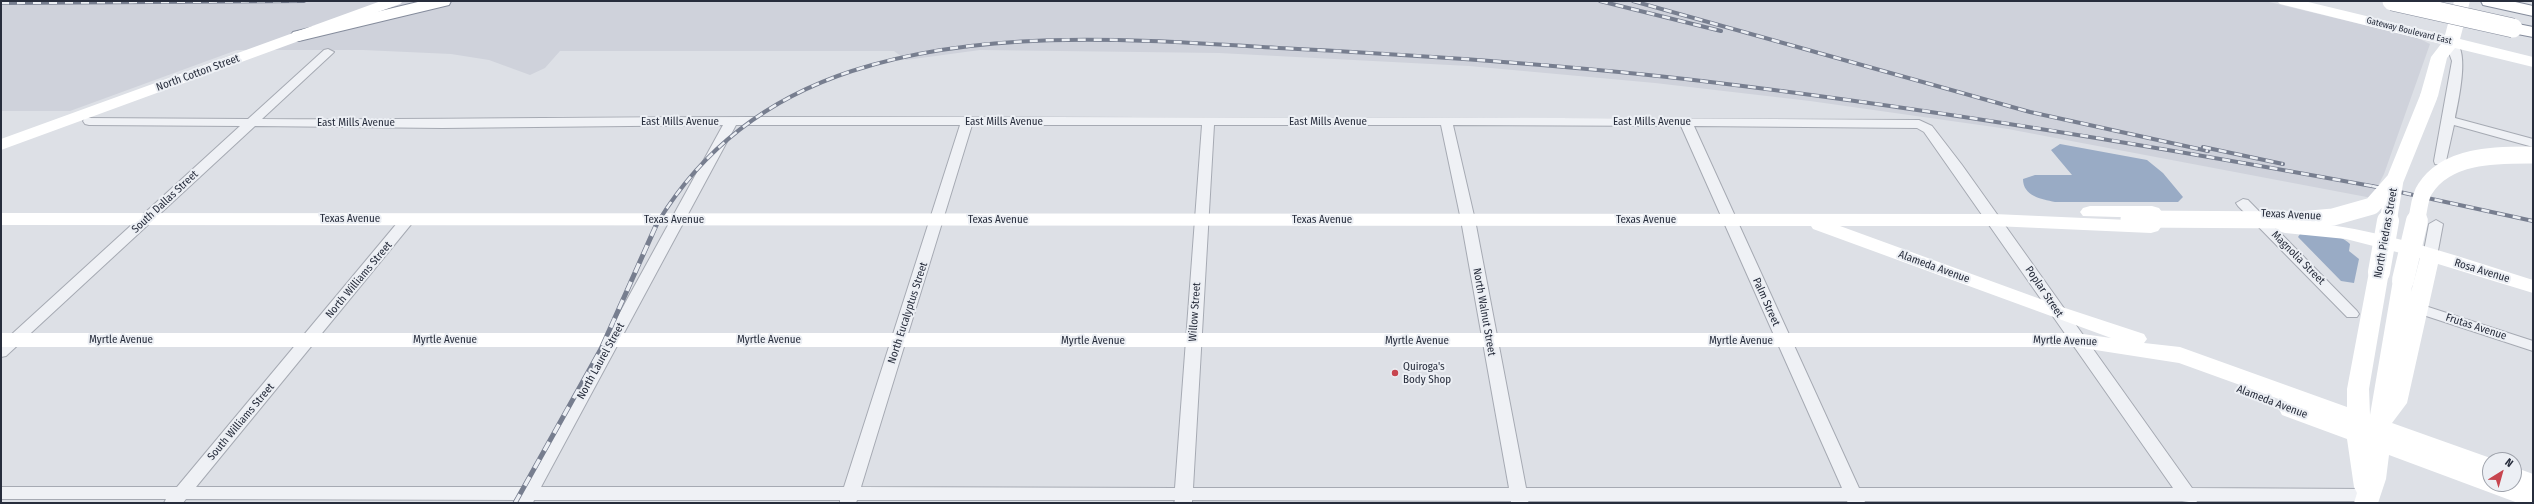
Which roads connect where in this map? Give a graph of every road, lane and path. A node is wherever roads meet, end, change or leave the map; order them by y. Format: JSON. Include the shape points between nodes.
{"nodes":[{"id":1,"x":395,"y":1,"type":"edge"},
{"id":2,"x":443,"y":1,"type":"edge"},
{"id":3,"x":2285,"y":1,"type":"edge"},
{"id":4,"x":2392,"y":1,"type":"edge"},
{"id":5,"x":2421,"y":1,"type":"edge"},
{"id":6,"x":2458,"y":1,"type":"edge"},
{"id":7,"x":2462,"y":1,"type":"edge"},
{"id":8,"x":2489,"y":1,"type":"edge"},
{"id":9,"x":2533,"y":11,"type":"edge"},
{"id":10,"x":2533,"y":18,"type":"edge"},
{"id":11,"x":2359,"y":19,"type":"junction"},
{"id":12,"x":2512,"y":20,"type":"junction"},
{"id":13,"x":2533,"y":32,"type":"edge"},
{"id":14,"x":299,"y":36,"type":"junction"},
{"id":15,"x":2451,"y":42,"type":"junction"},
{"id":16,"x":328,"y":52,"type":"dead end"},
{"id":17,"x":2533,"y":62,"type":"edge"},
{"id":18,"x":2449,"y":120,"type":"junction"},
{"id":19,"x":89,"y":121,"type":"dead end"},
{"id":20,"x":1208,"y":121,"type":"junction"},
{"id":21,"x":252,"y":122,"type":"junction"},
{"id":22,"x":731,"y":122,"type":"junction"},
{"id":23,"x":967,"y":122,"type":"junction"},
{"id":24,"x":1446,"y":122,"type":"junction"},
{"id":25,"x":1686,"y":122,"type":"junction"},
{"id":26,"x":1919,"y":124,"type":"joint"},
{"id":27,"x":2533,"y":142,"type":"edge"},
{"id":28,"x":1,"y":145,"type":"edge"},
{"id":29,"x":2533,"y":155,"type":"edge"},
{"id":30,"x":2440,"y":161,"type":"dead end"},
{"id":31,"x":2395,"y":180,"type":"junction"},
{"id":32,"x":2248,"y":208,"type":"junction"},
{"id":33,"x":1,"y":219,"type":"edge"},
{"id":34,"x":146,"y":219,"type":"junction"},
{"id":35,"x":408,"y":219,"type":"junction"},
{"id":36,"x":680,"y":220,"type":"junction"},
{"id":37,"x":938,"y":220,"type":"junction"},
{"id":38,"x":1202,"y":220,"type":"junction"},
{"id":39,"x":1468,"y":220,"type":"junction"},
{"id":40,"x":1730,"y":220,"type":"junction"},
{"id":41,"x":1994,"y":220,"type":"junction"},
{"id":42,"x":1811,"y":221,"type":"junction"},
{"id":43,"x":2436,"y":224,"type":"dead end"},
{"id":44,"x":2267,"y":227,"type":"junction"},
{"id":45,"x":2430,"y":256,"type":"junction"},
{"id":46,"x":2533,"y":287,"type":"edge"},
{"id":47,"x":2420,"y":309,"type":"junction"},
{"id":48,"x":2058,"y":313,"type":"junction"},
{"id":49,"x":2352,"y":314,"type":"dead end"},
{"id":50,"x":309,"y":340,"type":"junction"},
{"id":51,"x":612,"y":340,"type":"junction"},
{"id":52,"x":2076,"y":340,"type":"junction"},
{"id":53,"x":899,"y":341,"type":"junction"},
{"id":54,"x":1194,"y":341,"type":"junction"},
{"id":55,"x":1488,"y":341,"type":"junction"},
{"id":56,"x":1784,"y":341,"type":"junction"},
{"id":57,"x":6,"y":344,"type":"edge"},
{"id":58,"x":2123,"y":345,"type":"junction"},
{"id":59,"x":2533,"y":346,"type":"edge"},
{"id":60,"x":2184,"y":356,"type":"junction"},
{"id":61,"x":2368,"y":430,"type":"junction"},
{"id":62,"x":2482,"y":465,"type":"edge"},
{"id":63,"x":2522,"y":479,"type":"edge"},
{"id":64,"x":2482,"y":480,"type":"edge"},
{"id":65,"x":2533,"y":483,"type":"edge"},
{"id":66,"x":2513,"y":492,"type":"edge"},
{"id":67,"x":1,"y":493,"type":"edge"},
{"id":68,"x":178,"y":498,"type":"edge"},
{"id":69,"x":526,"y":498,"type":"edge"},
{"id":70,"x":848,"y":498,"type":"edge"},
{"id":71,"x":1184,"y":498,"type":"edge"},
{"id":72,"x":1519,"y":498,"type":"edge"},
{"id":73,"x":1855,"y":498,"type":"edge"},
{"id":74,"x":2190,"y":498,"type":"edge"},
{"id":75,"x":2367,"y":499,"type":"edge"},
{"id":76,"x":2533,"y":499,"type":"edge"}],
"edges":[{"from":1,"to":14,"type":"main road","name":"North Cotton Street"},
{"from":2,"to":14,"type":"highway"},
{"from":3,"to":11,"type":"main road","name":"Gateway Boulevard East"},
{"from":4,"to":12,"type":"highway","bridge":true},
{"from":5,"to":11,"type":"main road","via":[[2418,17],[2410,22]]},
{"from":6,"to":12,"type":"highway"},
{"from":7,"to":15,"type":"main road","name":"North Piedras Street"},
{"from":8,"to":9,"type":"highway"},
{"from":10,"to":12,"type":"highway"},
{"from":11,"to":15,"type":"main road","name":"Gateway Boulevard East"},
{"from":12,"to":13,"type":"highway"},
{"from":14,"to":28,"type":"main road","name":"North Cotton Street"},
{"from":15,"to":17,"type":"main road","name":"Gateway Boulevard East"},
{"from":15,"to":18,"type":"street","via":[[2458,61]]},
{"from":15,"to":31,"type":"main road","name":"North Piedras Street","bridge":true,"via":[[2439,57],[2429,96]]},
{"from":16,"to":21,"type":"street","name":"South Dallas Street"},
{"from":18,"to":27,"type":"street"},
{"from":18,"to":30,"type":"street"},
{"from":19,"to":21,"type":"street","name":"East Mills Avenue"},
{"from":20,"to":23,"type":"street","name":"East Mills Avenue"},
{"from":20,"to":24,"type":"street","name":"East Mills Avenue"},
{"from":20,"to":38,"type":"street","name":"Willow Street"},
{"from":21,"to":22,"type":"street","name":"East Mills Avenue"},
{"from":21,"to":34,"type":"street","name":"South Dallas Street"},
{"from":22,"to":23,"type":"street","name":"East Mills Avenue"},
{"from":22,"to":36,"type":"street","name":"North Laurel Street"},
{"from":23,"to":37,"type":"street","name":"North Eucalyptus Street"},
{"from":24,"to":25,"type":"street","name":"East Mills Avenue"},
{"from":24,"to":39,"type":"street","name":"North Walnut Street"},
{"from":25,"to":26,"type":"street","name":"East Mills Avenue"},
{"from":25,"to":40,"type":"street","name":"Palm Street"},
{"from":26,"to":41,"type":"street","name":"Poplar Street","via":[[1928,129]]},
{"from":29,"to":61,"type":"main road","bridge":true,"via":[[2473,160],[2441,171],[2424,190]]},
{"from":31,"to":41,"type":"main road","bridge":true,"via":[[2372,206],[2333,217],[2299,220]]},
{"from":31,"to":61,"type":"main road","name":"North Piedras Street","bridge":true,"via":[[2358,389]]},
{"from":32,"to":41,"type":"main road","name":"Texas Avenue","via":[[2048,212]]},
{"from":32,"to":44,"type":"street","name":"Magnolia Street"},
{"from":32,"to":45,"type":"main road","name":"Texas Avenue","via":[[2322,215]]},
{"from":33,"to":34,"type":"main road","name":"Texas Avenue"},
{"from":34,"to":35,"type":"main road","name":"Texas Avenue"},
{"from":34,"to":57,"type":"street","name":"South Dallas Street"},
{"from":35,"to":36,"type":"main road","name":"Texas Avenue"},
{"from":35,"to":50,"type":"street","name":"North Williams Street"},
{"from":36,"to":37,"type":"main road","name":"Texas Avenue"},
{"from":36,"to":51,"type":"street","name":"North Laurel Street"},
{"from":37,"to":38,"type":"main road","name":"Texas Avenue"},
{"from":37,"to":53,"type":"street","name":"North Eucalyptus Street"},
{"from":38,"to":39,"type":"main road","name":"Texas Avenue"},
{"from":38,"to":54,"type":"street","name":"Willow Street"},
{"from":39,"to":40,"type":"main road","name":"Texas Avenue"},
{"from":39,"to":55,"type":"street","name":"North Walnut Street"},
{"from":40,"to":42,"type":"main road","name":"Texas Avenue"},
{"from":40,"to":56,"type":"street","name":"Palm Street"},
{"from":41,"to":42,"type":"main road","name":"Texas Avenue"},
{"from":41,"to":44,"type":"main road","name":"Texas Avenue","via":[[2080,225]]},
{"from":41,"to":48,"type":"street","name":"Poplar Street"},
{"from":42,"to":48,"type":"main road","name":"Alameda Avenue"},
{"from":43,"to":45,"type":"street"},
{"from":44,"to":45,"type":"main road","name":"Texas Avenue","via":[[2322,228]]},
{"from":44,"to":49,"type":"street","name":"Magnolia Street"},
{"from":45,"to":46,"type":"main road","name":"Rosa Avenue"},
{"from":45,"to":47,"type":"main road"},
{"from":47,"to":59,"type":"street","name":"Frutas Avenue"},
{"from":47,"to":61,"type":"main road","via":[[2396,403]]},
{"from":48,"to":52,"type":"street","name":"Poplar Street"},
{"from":48,"to":58,"type":"main road","name":"Alameda Avenue","via":[[2087,330]]},
{"from":48,"to":60,"type":"main road","name":"Alameda Avenue"},
{"from":50,"to":51,"type":"main road","name":"Myrtle Avenue"},
{"from":50,"to":57,"type":"main road","name":"Myrtle Avenue"},
{"from":50,"to":68,"type":"street","name":"South Williams Street"},
{"from":51,"to":53,"type":"main road","name":"Myrtle Avenue"},
{"from":51,"to":69,"type":"street","name":"North Laurel Street"},
{"from":52,"to":56,"type":"main road","name":"Myrtle Avenue"},
{"from":52,"to":58,"type":"main road","name":"Myrtle Avenue"},
{"from":52,"to":74,"type":"street","name":"Poplar Street"},
{"from":53,"to":54,"type":"main road","name":"Myrtle Avenue"},
{"from":53,"to":70,"type":"street","name":"North Eucalyptus Street"},
{"from":54,"to":55,"type":"main road","name":"Myrtle Avenue"},
{"from":54,"to":71,"type":"street","name":"Willow Street"},
{"from":55,"to":56,"type":"main road","name":"Myrtle Avenue"},
{"from":55,"to":72,"type":"street","name":"North Walnut Street"},
{"from":56,"to":73,"type":"street","name":"Palm Street"},
{"from":58,"to":60,"type":"main road","name":"Myrtle Avenue"},
{"from":58,"to":61,"type":"main road","name":"Alameda Avenue"},
{"from":60,"to":61,"type":"main road","name":"Alameda Avenue"},
{"from":61,"to":62,"type":"main road","name":"Alameda Avenue"},
{"from":61,"to":64,"type":"main road","name":"Alameda Avenue"},
{"from":61,"to":75,"type":"main road","via":[[2374,479]]},
{"from":63,"to":65,"type":"main road"},
{"from":66,"to":76,"type":"main road","name":"Alameda Avenue"},
{"from":67,"to":68,"type":"street"},
{"from":68,"to":69,"type":"street"},
{"from":69,"to":70,"type":"street"},
{"from":70,"to":71,"type":"street"},
{"from":71,"to":72,"type":"street"},
{"from":72,"to":73,"type":"street"},
{"from":73,"to":74,"type":"street"},
{"from":74,"to":75,"type":"street"}]}
